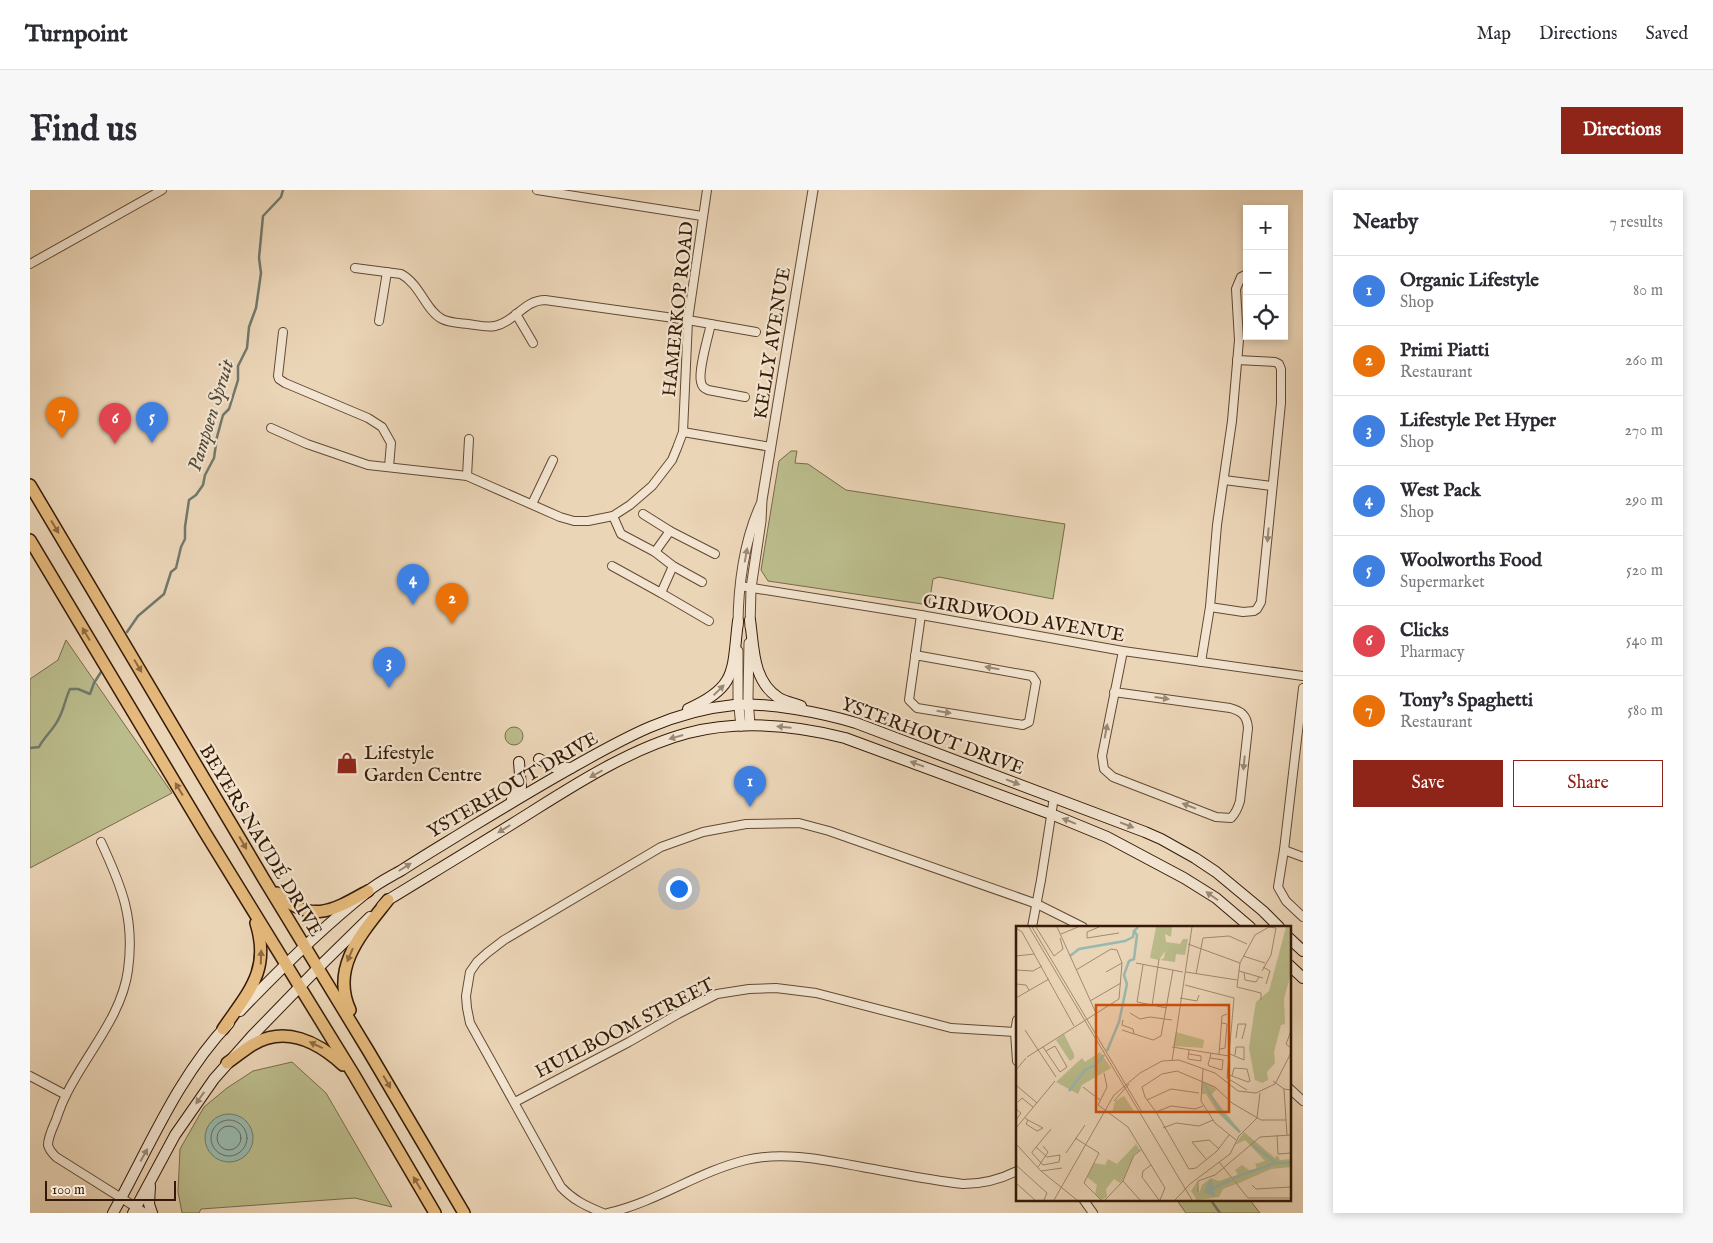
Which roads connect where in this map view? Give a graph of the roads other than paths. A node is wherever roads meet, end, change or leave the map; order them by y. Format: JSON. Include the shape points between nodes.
{"nodes":[{"id":1,"x":162,"y":190,"type":"edge"},
{"id":2,"x":537,"y":190,"type":"edge"},
{"id":3,"x":706,"y":190,"type":"edge"},
{"id":4,"x":813,"y":190,"type":"edge"},
{"id":5,"x":558,"y":192,"type":"edge"},
{"id":6,"x":702,"y":216,"type":"junction"},
{"id":7,"x":30,"y":264,"type":"edge"},
{"id":8,"x":356,"y":268,"type":"dead end"},
{"id":9,"x":387,"y":272,"type":"junction"},
{"id":10,"x":1243,"y":276,"type":"edge"},
{"id":11,"x":516,"y":314,"type":"junction"},
{"id":12,"x":688,"y":320,"type":"junction"},
{"id":13,"x":378,"y":321,"type":"dead end"},
{"id":14,"x":711,"y":324,"type":"junction"},
{"id":15,"x":283,"y":332,"type":"dead end"},
{"id":16,"x":756,"y":332,"type":"dead end"},
{"id":17,"x":533,"y":343,"type":"dead end"},
{"id":18,"x":1237,"y":360,"type":"junction"},
{"id":19,"x":745,"y":397,"type":"dead end"},
{"id":20,"x":271,"y":428,"type":"dead end"},
{"id":21,"x":683,"y":432,"type":"junction"},
{"id":22,"x":469,"y":439,"type":"dead end"},
{"id":23,"x":771,"y":447,"type":"junction"},
{"id":24,"x":553,"y":460,"type":"dead end"},
{"id":25,"x":390,"y":467,"type":"junction"},
{"id":26,"x":467,"y":476,"type":"junction"},
{"id":27,"x":1224,"y":480,"type":"junction"},
{"id":28,"x":30,"y":485,"type":"edge"},
{"id":29,"x":1272,"y":486,"type":"junction"},
{"id":30,"x":762,"y":500,"type":"junction"},
{"id":31,"x":532,"y":504,"type":"junction"},
{"id":32,"x":643,"y":514,"type":"dead end"},
{"id":33,"x":613,"y":516,"type":"junction"},
{"id":34,"x":670,"y":531,"type":"junction"},
{"id":35,"x":30,"y":540,"type":"edge"},
{"id":36,"x":655,"y":552,"type":"junction"},
{"id":37,"x":714,"y":554,"type":"dead end"},
{"id":38,"x":612,"y":566,"type":"dead end"},
{"id":39,"x":673,"y":566,"type":"junction"},
{"id":40,"x":702,"y":582,"type":"dead end"},
{"id":41,"x":740,"y":586,"type":"junction"},
{"id":42,"x":751,"y":588,"type":"junction"},
{"id":43,"x":661,"y":594,"type":"junction"},
{"id":44,"x":1210,"y":607,"type":"junction"},
{"id":45,"x":921,"y":615,"type":"junction"},
{"id":46,"x":750,"y":620,"type":"junction"},
{"id":47,"x":709,"y":621,"type":"dead end"},
{"id":48,"x":738,"y":621,"type":"junction"},
{"id":49,"x":1123,"y":651,"type":"junction"},
{"id":50,"x":916,"y":655,"type":"junction"},
{"id":51,"x":1201,"y":662,"type":"junction"},
{"id":52,"x":1303,"y":676,"type":"edge"},
{"id":53,"x":1303,"y":688,"type":"edge"},
{"id":54,"x":1114,"y":692,"type":"junction"},
{"id":55,"x":743,"y":705,"type":"junction"},
{"id":56,"x":820,"y":714,"type":"junction"},
{"id":57,"x":662,"y":721,"type":"junction"},
{"id":58,"x":745,"y":726,"type":"junction"},
{"id":59,"x":539,"y":759,"type":"dead end"},
{"id":60,"x":519,"y":762,"type":"dead end"},
{"id":61,"x":572,"y":768,"type":"junction"},
{"id":62,"x":1054,"y":797,"type":"junction"},
{"id":63,"x":502,"y":809,"type":"junction"},
{"id":64,"x":1051,"y":814,"type":"junction"},
{"id":65,"x":101,"y":842,"type":"dead end"},
{"id":66,"x":1284,"y":850,"type":"junction"},
{"id":67,"x":1303,"y":857,"type":"edge"},
{"id":68,"x":265,"y":881,"type":"junction"},
{"id":69,"x":368,"y":891,"type":"junction"},
{"id":70,"x":245,"y":896,"type":"junction"},
{"id":71,"x":388,"y":900,"type":"junction"},
{"id":72,"x":1037,"y":904,"type":"junction"},
{"id":73,"x":1303,"y":917,"type":"edge"},
{"id":74,"x":1032,"y":926,"type":"edge"},
{"id":75,"x":1081,"y":926,"type":"edge"},
{"id":76,"x":1249,"y":926,"type":"edge"},
{"id":77,"x":1277,"y":926,"type":"edge"},
{"id":78,"x":1290,"y":939,"type":"edge"},
{"id":79,"x":306,"y":946,"type":"junction"},
{"id":80,"x":1303,"y":951,"type":"edge"},
{"id":81,"x":286,"y":964,"type":"junction"},
{"id":82,"x":1290,"y":966,"type":"edge"},
{"id":83,"x":319,"y":967,"type":"junction"},
{"id":84,"x":1303,"y":978,"type":"edge"},
{"id":85,"x":300,"y":987,"type":"junction"},
{"id":86,"x":1016,"y":1026,"type":"edge"},
{"id":87,"x":222,"y":1029,"type":"junction"},
{"id":88,"x":1015,"y":1032,"type":"junction"},
{"id":89,"x":1016,"y":1046,"type":"edge"},
{"id":90,"x":370,"y":1052,"type":"junction"},
{"id":91,"x":227,"y":1063,"type":"junction"},
{"id":92,"x":354,"y":1075,"type":"junction"},
{"id":93,"x":30,"y":1076,"type":"edge"},
{"id":94,"x":1290,"y":1089,"type":"edge"},
{"id":95,"x":66,"y":1095,"type":"junction"},
{"id":96,"x":1303,"y":1101,"type":"edge"},
{"id":97,"x":515,"y":1102,"type":"junction"},
{"id":98,"x":1016,"y":1171,"type":"edge"},
{"id":99,"x":151,"y":1178,"type":"junction"},
{"id":100,"x":121,"y":1198,"type":"junction"},
{"id":101,"x":1084,"y":1200,"type":"edge"},
{"id":102,"x":138,"y":1211,"type":"edge"},
{"id":103,"x":113,"y":1213,"type":"edge"},
{"id":104,"x":152,"y":1213,"type":"edge"},
{"id":105,"x":435,"y":1213,"type":"edge"},
{"id":106,"x":464,"y":1213,"type":"edge"},
{"id":107,"x":603,"y":1213,"type":"edge"},
{"id":108,"x":608,"y":1213,"type":"edge"},
{"id":109,"x":1093,"y":1213,"type":"edge"}],
"edges":[{"from":1,"to":7,"type":"street"},
{"from":2,"to":5,"type":"street"},
{"from":3,"to":6,"type":"street","name":"HAMERKOP ROAD"},
{"from":4,"to":23,"type":"street","name":"KELLY AVENUE"},
{"from":5,"to":6,"type":"street"},
{"from":6,"to":12,"type":"street","name":"HAMERKOP ROAD"},
{"from":8,"to":9,"type":"street"},
{"from":9,"to":11,"type":"street","via":[[401,274],[409,280],[437,316],[446,321],[489,327],[502,324]]},
{"from":9,"to":13,"type":"street"},
{"from":10,"to":18,"type":"street","via":[[1236,289]]},
{"from":11,"to":12,"type":"street","via":[[533,301],[545,300]]},
{"from":11,"to":17,"type":"street"},
{"from":12,"to":14,"type":"street"},
{"from":12,"to":21,"type":"street","name":"HAMERKOP ROAD"},
{"from":14,"to":16,"type":"street"},
{"from":14,"to":19,"type":"street","via":[[701,384],[708,390]]},
{"from":15,"to":25,"type":"street","via":[[279,379],[382,427],[391,443]]},
{"from":18,"to":27,"type":"street"},
{"from":18,"to":29,"type":"street","via":[[1275,362],[1281,370],[1281,403]]},
{"from":20,"to":25,"type":"street","via":[[352,460]]},
{"from":21,"to":23,"type":"street"},
{"from":21,"to":33,"type":"street","name":"HAMERKOP ROAD","via":[[672,460],[652,486]]},
{"from":22,"to":26,"type":"street"},
{"from":23,"to":30,"type":"street","name":"KELLY AVENUE"},
{"from":24,"to":31,"type":"street"},
{"from":25,"to":26,"type":"street"},
{"from":26,"to":31,"type":"street"},
{"from":27,"to":29,"type":"street"},
{"from":27,"to":44,"type":"street"},
{"from":28,"to":68,"type":"main road","name":"BEYERS NAUDÉ DRIVE","one_way":true},
{"from":29,"to":44,"type":"street","one_way":true,"via":[[1260,606],[1249,612]]},
{"from":41,"to":30,"type":"street","name":"KELLY AVENUE","one_way":true,"via":[[752,524]]},
{"from":30,"to":42,"type":"street","name":"KELLY AVENUE"},
{"from":31,"to":33,"type":"street","via":[[574,521]]},
{"from":32,"to":34,"type":"street"},
{"from":33,"to":36,"type":"street","via":[[621,534]]},
{"from":34,"to":36,"type":"street"},
{"from":34,"to":37,"type":"street"},
{"from":70,"to":35,"type":"main road","one_way":true},
{"from":36,"to":39,"type":"street"},
{"from":38,"to":43,"type":"street"},
{"from":39,"to":40,"type":"street"},
{"from":39,"to":43,"type":"street"},
{"from":41,"to":42,"type":"street","name":"GIRDWOOD AVENUE"},
{"from":41,"to":48,"type":"street","name":"KELLY AVENUE"},
{"from":42,"to":45,"type":"street","name":"GIRDWOOD AVENUE"},
{"from":42,"to":46,"type":"street","name":"KELLY AVENUE"},
{"from":43,"to":47,"type":"street"},
{"from":44,"to":51,"type":"street"},
{"from":45,"to":49,"type":"street","name":"GIRDWOOD AVENUE"},
{"from":45,"to":50,"type":"street"},
{"from":46,"to":55,"type":"street","name":"KELLY AVENUE"},
{"from":46,"to":56,"type":"main road","via":[[754,658],[762,681],[780,699]]},
{"from":48,"to":55,"type":"street","name":"KELLY AVENUE"},
{"from":57,"to":48,"type":"main road","one_way":true,"via":[[704,702],[722,689],[731,671]]},
{"from":49,"to":51,"type":"street","name":"GIRDWOOD AVENUE"},
{"from":49,"to":54,"type":"street"},
{"from":50,"to":50,"type":"street","one_way":true,"via":[[909,700],[917,708],[1023,725],[1029,722],[1036,682],[1032,676]]},
{"from":51,"to":52,"type":"street","name":"GIRDWOOD AVENUE"},
{"from":53,"to":66,"type":"street"},
{"from":54,"to":54,"type":"street","one_way":true,"via":[[1230,708],[1245,716],[1248,728],[1240,801],[1231,818],[1216,817],[1107,773],[1102,756]]},
{"from":55,"to":56,"type":"main road","name":"YSTERHOUT DRIVE"},
{"from":55,"to":57,"type":"main road","name":"YSTERHOUT DRIVE"},
{"from":55,"to":58,"type":"street","name":"KELLY AVENUE"},
{"from":56,"to":62,"type":"main road","name":"YSTERHOUT DRIVE","one_way":true,"via":[[856,723]]},
{"from":57,"to":61,"type":"main road","name":"YSTERHOUT DRIVE"},
{"from":64,"to":58,"type":"main road","name":"YSTERHOUT DRIVE","one_way":true,"via":[[845,738],[818,731]]},
{"from":58,"to":71,"type":"main road","name":"YSTERHOUT DRIVE","one_way":true,"via":[[690,732],[639,750],[545,803]]},
{"from":59,"to":61,"type":"main road","via":[[554,767]]},
{"from":60,"to":63,"type":"main road","via":[[521,787]]},
{"from":61,"to":63,"type":"main road","name":"YSTERHOUT DRIVE"},
{"from":62,"to":64,"type":"street"},
{"from":62,"to":77,"type":"main road","name":"YSTERHOUT DRIVE","one_way":true,"via":[[1145,832],[1195,858],[1263,911]]},
{"from":69,"to":63,"type":"main road","name":"YSTERHOUT DRIVE","one_way":true},
{"from":64,"to":72,"type":"street"},
{"from":76,"to":64,"type":"main road","name":"YSTERHOUT DRIVE","one_way":true,"via":[[1216,898],[1184,878],[1107,837]]},
{"from":65,"to":95,"type":"street","via":[[118,877],[129,918],[128,971],[114,1012]]},
{"from":66,"to":67,"type":"street"},
{"from":66,"to":73,"type":"street","via":[[1278,887],[1286,901]]},
{"from":68,"to":69,"type":"main road","via":[[293,906],[319,913],[332,910]]},
{"from":68,"to":79,"type":"main road","name":"BEYERS NAUDÉ DRIVE"},
{"from":69,"to":79,"type":"main road","name":"YSTERHOUT DRIVE"},
{"from":70,"to":81,"type":"main road"},
{"from":87,"to":70,"type":"main road","one_way":true,"via":[[255,983],[260,968],[260,936]]},
{"from":71,"to":83,"type":"main road","name":"YSTERHOUT DRIVE"},
{"from":71,"to":90,"type":"main road","one_way":true,"via":[[356,941],[344,976],[346,1002]]},
{"from":72,"to":74,"type":"street"},
{"from":72,"to":75,"type":"street"},
{"from":72,"to":97,"type":"street","via":[[829,831],[799,824],[746,824],[704,832],[661,847],[504,940],[470,972],[466,996],[470,1023]]},
{"from":78,"to":80,"type":"main road"},
{"from":79,"to":81,"type":"main road","name":"YSTERHOUT DRIVE"},
{"from":79,"to":83,"type":"main road","name":"BEYERS NAUDÉ DRIVE"},
{"from":81,"to":85,"type":"main road"},
{"from":81,"to":87,"type":"main road","name":"YSTERHOUT DRIVE"},
{"from":82,"to":84,"type":"main road"},
{"from":83,"to":85,"type":"main road","name":"YSTERHOUT DRIVE"},
{"from":83,"to":90,"type":"main road","name":"BEYERS NAUDÉ DRIVE"},
{"from":85,"to":91,"type":"main road","name":"YSTERHOUT DRIVE"},
{"from":85,"to":92,"type":"main road"},
{"from":86,"to":88,"type":"street"},
{"from":100,"to":87,"type":"main road","name":"YSTERHOUT DRIVE","one_way":true,"via":[[166,1114],[202,1054]]},
{"from":88,"to":89,"type":"street"},
{"from":88,"to":97,"type":"street","name":"HUILBOOM STREET","via":[[950,1028],[816,994],[776,988],[749,989],[717,994]]},
{"from":90,"to":106,"type":"main road","name":"BEYERS NAUDÉ DRIVE","one_way":true},
{"from":92,"to":91,"type":"main road","one_way":true,"via":[[319,1046],[296,1037],[270,1038],[253,1044]]},
{"from":91,"to":99,"type":"main road","name":"YSTERHOUT DRIVE","one_way":true,"via":[[175,1135]]},
{"from":105,"to":92,"type":"main road","one_way":true},
{"from":93,"to":95,"type":"street"},
{"from":94,"to":96,"type":"street"},
{"from":95,"to":100,"type":"street","via":[[49,1140],[50,1150],[56,1158]]},
{"from":97,"to":107,"type":"street","via":[[561,1187],[581,1204]]},
{"from":98,"to":108,"type":"street","via":[[992,1181],[963,1184],[823,1160],[769,1157],[720,1168],[635,1206]]},
{"from":99,"to":102,"type":"main road","name":"YSTERHOUT DRIVE"},
{"from":99,"to":104,"type":"main road","via":[[148,1199]]},
{"from":100,"to":102,"type":"street"},
{"from":100,"to":103,"type":"main road","name":"YSTERHOUT DRIVE"},
{"from":101,"to":109,"type":"street"}]}
